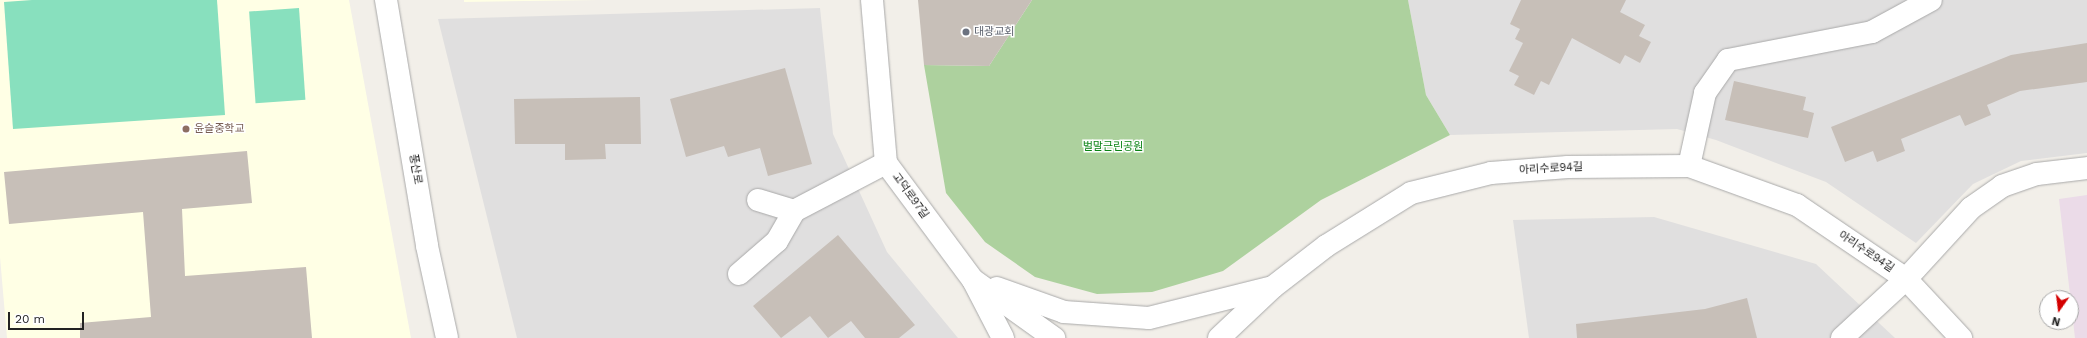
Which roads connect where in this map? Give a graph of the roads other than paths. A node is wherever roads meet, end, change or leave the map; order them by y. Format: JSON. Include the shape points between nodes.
{"nodes":[{"id":1,"x":386,"y":0,"type":"edge"},
{"id":2,"x":872,"y":0,"type":"edge"},
{"id":3,"x":1931,"y":0,"type":"edge"},
{"id":4,"x":886,"y":163,"type":"junction"},
{"id":5,"x":1689,"y":166,"type":"junction"},
{"id":6,"x":2087,"y":168,"type":"edge"},
{"id":7,"x":758,"y":200,"type":"dead end"},
{"id":8,"x":794,"y":211,"type":"junction"},
{"id":9,"x":739,"y":274,"type":"dead end"},
{"id":10,"x":1906,"y":278,"type":"junction"},
{"id":11,"x":973,"y":280,"type":"junction"},
{"id":12,"x":1273,"y":287,"type":"junction"},
{"id":13,"x":447,"y":338,"type":"edge"},
{"id":14,"x":1003,"y":338,"type":"edge"},
{"id":15,"x":1054,"y":338,"type":"edge"},
{"id":16,"x":1219,"y":338,"type":"edge"},
{"id":17,"x":1842,"y":338,"type":"edge"},
{"id":18,"x":1961,"y":338,"type":"edge"}],
"edges":[{"from":1,"to":13,"type":"street","name":"풍산로","via":[[427,246]]},
{"from":2,"to":4,"type":"street","name":"고덕로97길"},
{"from":3,"to":5,"type":"street","via":[[1872,32],[1728,60],[1706,93]]},
{"from":4,"to":8,"type":"street"},
{"from":4,"to":11,"type":"street","name":"고덕로97길"},
{"from":5,"to":10,"type":"street","name":"아리수로94길","via":[[1797,205]]},
{"from":5,"to":12,"type":"street","name":"아리수로94길","via":[[1568,167],[1491,173],[1411,193],[1326,246]]},
{"from":6,"to":10,"type":"street","name":"아리수로94길","via":[[2037,174],[2002,186],[1970,208]]},
{"from":7,"to":8,"type":"street"},
{"from":8,"to":9,"type":"street","via":[[777,241]]},
{"from":10,"to":17,"type":"street"},
{"from":10,"to":18,"type":"street","name":"아리수로94길"},
{"from":11,"to":12,"type":"street","via":[[1064,312],[1149,318]]},
{"from":11,"to":14,"type":"street"},
{"from":11,"to":15,"type":"street","name":"고덕로97길"},
{"from":12,"to":16,"type":"street","name":"아리수로94길"}]}
